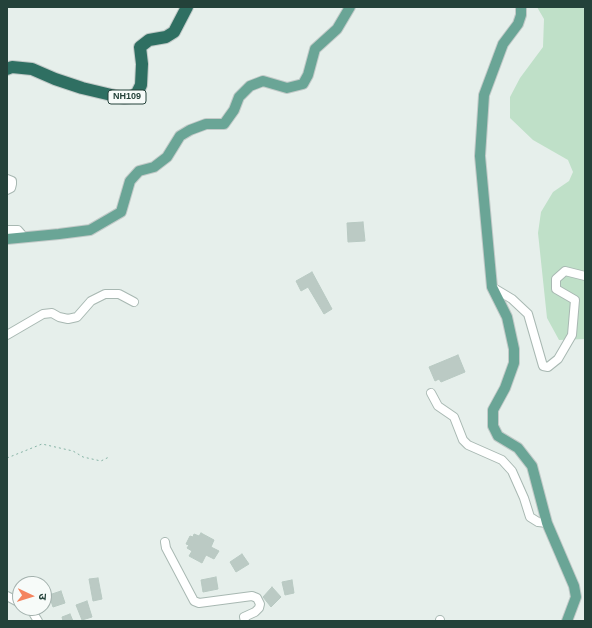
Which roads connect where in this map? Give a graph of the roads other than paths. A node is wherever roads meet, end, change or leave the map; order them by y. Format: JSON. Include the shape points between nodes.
{"nodes":[{"id":1,"x":187,"y":7,"type":"edge"},
{"id":2,"x":344,"y":7,"type":"edge"},
{"id":3,"x":350,"y":7,"type":"edge"},
{"id":4,"x":521,"y":7,"type":"edge"},
{"id":5,"x":337,"y":30,"type":"junction"},
{"id":6,"x":7,"y":69,"type":"edge"},
{"id":7,"x":7,"y":179,"type":"edge"},
{"id":8,"x":7,"y":190,"type":"edge"},
{"id":9,"x":7,"y":230,"type":"edge"},
{"id":10,"x":24,"y":237,"type":"junction"},
{"id":11,"x":7,"y":238,"type":"edge"},
{"id":12,"x":585,"y":276,"type":"edge"},
{"id":13,"x":492,"y":287,"type":"junction"},
{"id":14,"x":134,"y":302,"type":"dead end"},
{"id":15,"x":7,"y":335,"type":"edge"},
{"id":16,"x":431,"y":393,"type":"dead end"},
{"id":17,"x":547,"y":523,"type":"junction"},
{"id":18,"x":165,"y":542,"type":"dead end"},
{"id":19,"x":245,"y":621,"type":"edge"},
{"id":20,"x":567,"y":621,"type":"edge"}],
"edges":[{"from":1,"to":6,"type":"highway","number":"NH109","via":[[174,32],[166,37],[150,40],[140,47],[141,85],[137,94],[131,97],[124,98],[82,88],[32,70],[12,67]]},
{"from":2,"to":5,"type":"main road"},
{"from":3,"to":5,"type":"main road"},
{"from":4,"to":13,"type":"main road","via":[[518,24],[503,44],[484,96],[480,156]]},
{"from":5,"to":10,"type":"main road","via":[[315,49],[303,84],[286,88],[263,81],[250,86],[238,97],[234,110],[224,124],[206,124],[190,130],[180,136],[167,157],[154,167],[139,170],[130,181],[121,212],[90,230]]},
{"from":7,"to":8,"type":"street","via":[[12,181],[12,184]]},
{"from":9,"to":10,"type":"street","via":[[18,230]]},
{"from":10,"to":11,"type":"main road"},
{"from":12,"to":13,"type":"street","via":[[565,271],[556,279],[556,289],[575,300],[572,335],[558,359],[548,367],[543,366],[528,314],[512,299]]},
{"from":13,"to":17,"type":"main road","via":[[507,317],[514,349],[514,363],[493,410],[493,426],[498,436],[518,448],[532,466]]},
{"from":14,"to":15,"type":"street","via":[[119,294],[105,294],[91,301],[76,317],[68,319],[52,313],[43,314]]},
{"from":16,"to":17,"type":"street","via":[[438,406],[454,417],[463,440],[468,445],[502,460],[512,471],[530,517],[538,522]]},
{"from":17,"to":20,"type":"main road","via":[[574,586],[576,597]]},
{"from":18,"to":19,"type":"street","via":[[194,601],[199,603],[252,596],[257,598],[260,608],[244,617]]}]}
